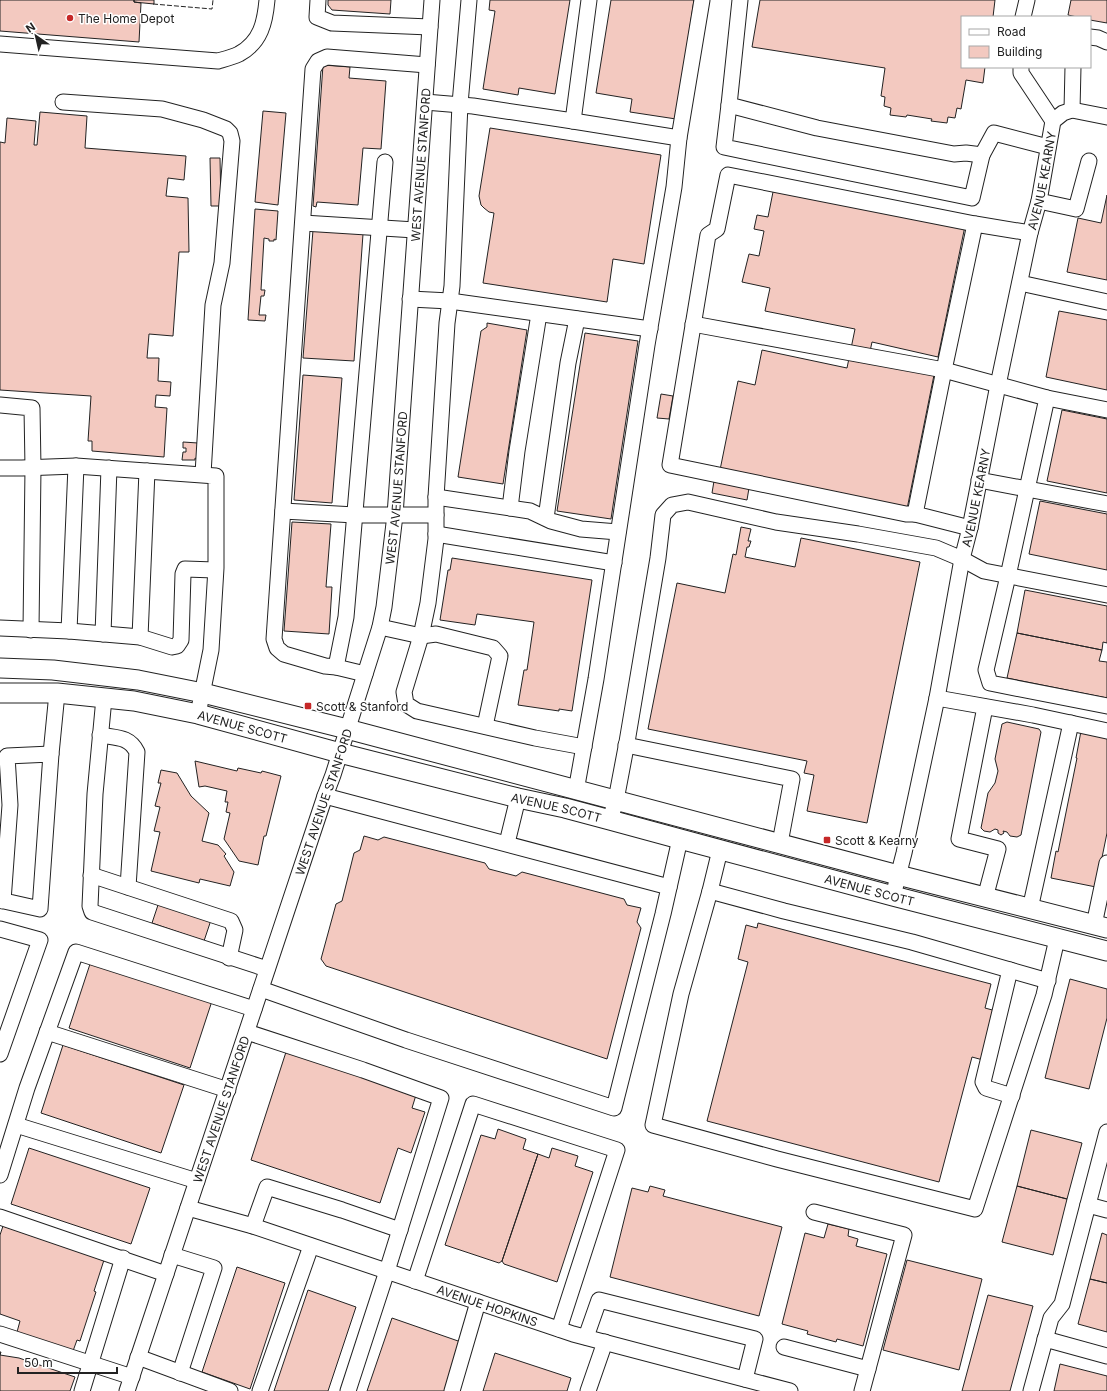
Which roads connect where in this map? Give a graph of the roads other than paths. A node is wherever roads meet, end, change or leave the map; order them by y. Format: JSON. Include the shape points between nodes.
{"nodes":[{"id":1,"x":266,"y":0,"type":"edge"},
{"id":2,"x":318,"y":0,"type":"edge"},
{"id":3,"x":432,"y":0,"type":"edge"},
{"id":4,"x":469,"y":0,"type":"edge"},
{"id":5,"x":589,"y":0,"type":"edge"},
{"id":6,"x":702,"y":0,"type":"edge"},
{"id":7,"x":740,"y":0,"type":"edge"},
{"id":8,"x":1027,"y":0,"type":"edge"},
{"id":9,"x":1023,"y":16,"type":"edge"},
{"id":10,"x":430,"y":28,"type":"junction"},
{"id":11,"x":1091,"y":36,"type":"edge"},
{"id":12,"x":1107,"y":42,"type":"edge"},
{"id":13,"x":0,"y":44,"type":"edge"},
{"id":14,"x":427,"y":66,"type":"junction"},
{"id":15,"x":1021,"y":68,"type":"edge"},
{"id":16,"x":1073,"y":68,"type":"edge"},
{"id":17,"x":63,"y":102,"type":"dead end"},
{"id":18,"x":424,"y":102,"type":"junction"},
{"id":19,"x":460,"y":104,"type":"junction"},
{"id":20,"x":728,"y":105,"type":"junction"},
{"id":21,"x":1072,"y":110,"type":"junction"},
{"id":22,"x":1107,"y":117,"type":"edge"},
{"id":23,"x":573,"y":121,"type":"junction"},
{"id":24,"x":1053,"y":121,"type":"junction"},
{"id":25,"x":679,"y":138,"type":"junction"},
{"id":26,"x":1048,"y":147,"type":"junction"},
{"id":27,"x":982,"y":155,"type":"junction"},
{"id":28,"x":1089,"y":161,"type":"dead end"},
{"id":29,"x":385,"y":162,"type":"dead end"},
{"id":30,"x":1038,"y":201,"type":"junction"},
{"id":31,"x":303,"y":223,"type":"junction"},
{"id":32,"x":975,"y":224,"type":"junction"},
{"id":33,"x":380,"y":228,"type":"junction"},
{"id":34,"x":415,"y":230,"type":"junction"},
{"id":35,"x":1030,"y":233,"type":"junction"},
{"id":36,"x":1020,"y":283,"type":"junction"},
{"id":37,"x":410,"y":299,"type":"junction"},
{"id":38,"x":450,"y":301,"type":"junction"},
{"id":39,"x":1107,"y":302,"type":"edge"},
{"id":40,"x":539,"y":314,"type":"junction"},
{"id":41,"x":577,"y":319,"type":"junction"},
{"id":42,"x":693,"y":324,"type":"junction"},
{"id":43,"x":650,"y":328,"type":"junction"},
{"id":44,"x":944,"y":370,"type":"junction"},
{"id":45,"x":998,"y":384,"type":"junction"},
{"id":46,"x":1047,"y":398,"type":"junction"},
{"id":47,"x":0,"y":405,"type":"edge"},
{"id":48,"x":1107,"y":410,"type":"edge"},
{"id":49,"x":76,"y":466,"type":"junction"},
{"id":50,"x":0,"y":468,"type":"edge"},
{"id":51,"x":33,"y":468,"type":"junction"},
{"id":52,"x":109,"y":468,"type":"junction"},
{"id":53,"x":147,"y":471,"type":"junction"},
{"id":54,"x":203,"y":474,"type":"junction"},
{"id":55,"x":979,"y":480,"type":"junction"},
{"id":56,"x":1027,"y":488,"type":"junction"},
{"id":57,"x":436,"y":497,"type":"junction"},
{"id":58,"x":1107,"y":504,"type":"edge"},
{"id":59,"x":510,"y":508,"type":"junction"},
{"id":60,"x":283,"y":511,"type":"junction"},
{"id":61,"x":916,"y":514,"type":"junction"},
{"id":62,"x":355,"y":515,"type":"junction"},
{"id":63,"x":395,"y":515,"type":"junction"},
{"id":64,"x":436,"y":515,"type":"junction"},
{"id":65,"x":546,"y":518,"type":"junction"},
{"id":66,"x":970,"y":528,"type":"junction"},
{"id":67,"x":618,"y":532,"type":"junction"},
{"id":68,"x":436,"y":534,"type":"junction"},
{"id":69,"x":962,"y":559,"type":"junction"},
{"id":70,"x":614,"y":564,"type":"junction"},
{"id":71,"x":215,"y":570,"type":"junction"},
{"id":72,"x":1008,"y":576,"type":"junction"},
{"id":73,"x":1107,"y":595,"type":"edge"},
{"id":74,"x":380,"y":627,"type":"junction"},
{"id":75,"x":0,"y":628,"type":"edge"},
{"id":76,"x":32,"y":630,"type":"junction"},
{"id":77,"x":69,"y":631,"type":"junction"},
{"id":78,"x":104,"y":634,"type":"junction"},
{"id":79,"x":421,"y":636,"type":"junction"},
{"id":80,"x":140,"y":637,"type":"junction"},
{"id":81,"x":336,"y":666,"type":"junction"},
{"id":82,"x":0,"y":668,"type":"edge"},
{"id":83,"x":365,"y":674,"type":"junction"},
{"id":84,"x":0,"y":693,"type":"edge"},
{"id":85,"x":58,"y":693,"type":"junction"},
{"id":86,"x":203,"y":693,"type":"junction"},
{"id":87,"x":104,"y":698,"type":"junction"},
{"id":88,"x":937,"y":698,"type":"junction"},
{"id":89,"x":1107,"y":706,"type":"edge"},
{"id":90,"x":985,"y":707,"type":"junction"},
{"id":91,"x":198,"y":714,"type":"junction"},
{"id":92,"x":1071,"y":723,"type":"junction"},
{"id":93,"x":485,"y":726,"type":"junction"},
{"id":94,"x":347,"y":729,"type":"junction"},
{"id":95,"x":1107,"y":731,"type":"edge"},
{"id":96,"x":100,"y":735,"type":"junction"},
{"id":97,"x":626,"y":745,"type":"junction"},
{"id":98,"x":584,"y":747,"type":"junction"},
{"id":99,"x":340,"y":753,"type":"junction"},
{"id":100,"x":51,"y":754,"type":"junction"},
{"id":101,"x":576,"y":790,"type":"junction"},
{"id":102,"x":325,"y":796,"type":"junction"},
{"id":103,"x":518,"y":798,"type":"junction"},
{"id":104,"x":616,"y":800,"type":"junction"},
{"id":105,"x":610,"y":820,"type":"junction"},
{"id":106,"x":680,"y":839,"type":"junction"},
{"id":107,"x":507,"y":843,"type":"junction"},
{"id":108,"x":780,"y":843,"type":"junction"},
{"id":109,"x":720,"y":850,"type":"junction"},
{"id":110,"x":1107,"y":863,"type":"edge"},
{"id":111,"x":91,"y":875,"type":"junction"},
{"id":112,"x":898,"y":875,"type":"junction"},
{"id":113,"x":128,"y":887,"type":"junction"},
{"id":114,"x":669,"y":887,"type":"junction"},
{"id":115,"x":710,"y":891,"type":"junction"},
{"id":116,"x":893,"y":896,"type":"junction"},
{"id":117,"x":985,"y":898,"type":"junction"},
{"id":118,"x":2,"y":900,"type":"edge"},
{"id":119,"x":1030,"y":910,"type":"junction"},
{"id":120,"x":1101,"y":927,"type":"edge"},
{"id":121,"x":0,"y":929,"type":"edge"},
{"id":122,"x":1057,"y":939,"type":"junction"},
{"id":123,"x":1107,"y":951,"type":"edge"},
{"id":124,"x":229,"y":958,"type":"junction"},
{"id":125,"x":267,"y":969,"type":"junction"},
{"id":126,"x":1010,"y":970,"type":"junction"},
{"id":127,"x":1048,"y":981,"type":"junction"},
{"id":128,"x":261,"y":989,"type":"junction"},
{"id":129,"x":254,"y":1009,"type":"junction"},
{"id":130,"x":47,"y":1032,"type":"junction"},
{"id":131,"x":247,"y":1032,"type":"junction"},
{"id":132,"x":0,"y":1054,"type":"edge"},
{"id":133,"x":228,"y":1090,"type":"junction"},
{"id":134,"x":1012,"y":1096,"type":"junction"},
{"id":135,"x":16,"y":1125,"type":"junction"},
{"id":136,"x":1107,"y":1132,"type":"edge"},
{"id":137,"x":0,"y":1176,"type":"edge"},
{"id":138,"x":197,"y":1181,"type":"junction"},
{"id":139,"x":1088,"y":1205,"type":"junction"},
{"id":140,"x":188,"y":1208,"type":"junction"},
{"id":141,"x":1107,"y":1210,"type":"edge"},
{"id":142,"x":814,"y":1212,"type":"dead end"},
{"id":143,"x":0,"y":1217,"type":"edge"},
{"id":144,"x":253,"y":1226,"type":"junction"},
{"id":145,"x":400,"y":1230,"type":"junction"},
{"id":146,"x":311,"y":1246,"type":"junction"},
{"id":147,"x":172,"y":1255,"type":"junction"},
{"id":148,"x":122,"y":1258,"type":"junction"},
{"id":149,"x":387,"y":1271,"type":"junction"},
{"id":150,"x":166,"y":1274,"type":"junction"},
{"id":151,"x":415,"y":1281,"type":"junction"},
{"id":152,"x":478,"y":1302,"type":"junction"},
{"id":153,"x":559,"y":1329,"type":"junction"},
{"id":154,"x":0,"y":1334,"type":"edge"},
{"id":155,"x":586,"y":1337,"type":"junction"},
{"id":156,"x":1045,"y":1339,"type":"junction"},
{"id":157,"x":605,"y":1342,"type":"junction"},
{"id":158,"x":784,"y":1347,"type":"dead end"},
{"id":159,"x":1107,"y":1356,"type":"edge"},
{"id":160,"x":138,"y":1357,"type":"junction"},
{"id":161,"x":91,"y":1364,"type":"junction"},
{"id":162,"x":868,"y":1370,"type":"junction"},
{"id":163,"x":180,"y":1373,"type":"junction"},
{"id":164,"x":745,"y":1379,"type":"junction"},
{"id":165,"x":130,"y":1384,"type":"edge"},
{"id":166,"x":784,"y":1390,"type":"edge"},
{"id":167,"x":82,"y":1391,"type":"edge"},
{"id":168,"x":230,"y":1391,"type":"edge"},
{"id":169,"x":260,"y":1391,"type":"edge"},
{"id":170,"x":348,"y":1391,"type":"edge"},
{"id":171,"x":452,"y":1391,"type":"edge"},
{"id":172,"x":588,"y":1391,"type":"edge"},
{"id":173,"x":862,"y":1391,"type":"edge"},
{"id":174,"x":1031,"y":1391,"type":"edge"}],
"edges":[{"from":1,"to":13,"type":"street","via":[[265,21],[255,42],[239,54],[218,61]]},
{"from":2,"to":10,"type":"street","via":[[317,17],[332,23]]},
{"from":3,"to":10,"type":"street","name":"WEST AVENUE STANFORD"},
{"from":4,"to":19,"type":"street"},
{"from":5,"to":23,"type":"street"},
{"from":6,"to":25,"type":"street"},
{"from":7,"to":20,"type":"street"},
{"from":8,"to":9,"type":"street"},
{"from":10,"to":14,"type":"street","name":"WEST AVENUE STANFORD"},
{"from":11,"to":12,"type":"street"},
{"from":14,"to":18,"type":"street","name":"WEST AVENUE STANFORD"},
{"from":14,"to":31,"type":"street","via":[[327,57],[318,61],[313,69]]},
{"from":15,"to":24,"type":"street","via":[[1021,73]]},
{"from":16,"to":21,"type":"street"},
{"from":17,"to":54,"type":"street","via":[[162,109],[203,120],[230,133],[232,141],[222,263],[213,305]]},
{"from":18,"to":19,"type":"street"},
{"from":18,"to":34,"type":"street","name":"WEST AVENUE STANFORD"},
{"from":19,"to":23,"type":"street"},
{"from":19,"to":38,"type":"street"},
{"from":20,"to":27,"type":"street","via":[[825,129],[954,154]]},
{"from":20,"to":27,"type":"street","via":[[724,147],[972,198]]},
{"from":21,"to":22,"type":"street"},
{"from":21,"to":24,"type":"street","name":"AVENUE KEARNY"},
{"from":23,"to":25,"type":"street"},
{"from":24,"to":26,"type":"street","name":"AVENUE KEARNY"},
{"from":25,"to":43,"type":"street","via":[[674,188]]},
{"from":26,"to":27,"type":"street","via":[[994,133]]},
{"from":26,"to":30,"type":"street","name":"AVENUE KEARNY"},
{"from":28,"to":30,"type":"street","via":[[1076,209]]},
{"from":29,"to":33,"type":"street"},
{"from":30,"to":35,"type":"street","name":"AVENUE KEARNY"},
{"from":31,"to":33,"type":"street"},
{"from":31,"to":60,"type":"street"},
{"from":32,"to":35,"type":"street"},
{"from":32,"to":42,"type":"street","via":[[728,175],[716,229],[708,235]]},
{"from":32,"to":44,"type":"street"},
{"from":33,"to":34,"type":"street"},
{"from":33,"to":62,"type":"street"},
{"from":34,"to":37,"type":"street","name":"WEST AVENUE STANFORD"},
{"from":35,"to":36,"type":"street","name":"AVENUE KEARNY"},
{"from":36,"to":39,"type":"street"},
{"from":36,"to":45,"type":"street","name":"AVENUE KEARNY"},
{"from":37,"to":38,"type":"street"},
{"from":37,"to":63,"type":"street","name":"WEST AVENUE STANFORD"},
{"from":38,"to":40,"type":"street"},
{"from":38,"to":57,"type":"street"},
{"from":40,"to":41,"type":"street"},
{"from":40,"to":59,"type":"street"},
{"from":41,"to":43,"type":"street"},
{"from":41,"to":65,"type":"street","via":[[568,363]]},
{"from":42,"to":44,"type":"street"},
{"from":42,"to":61,"type":"street","via":[[670,465]]},
{"from":43,"to":67,"type":"street"},
{"from":44,"to":45,"type":"street"},
{"from":44,"to":61,"type":"street"},
{"from":45,"to":46,"type":"street"},
{"from":45,"to":55,"type":"street","name":"AVENUE KEARNY"},
{"from":46,"to":48,"type":"street"},
{"from":46,"to":56,"type":"street"},
{"from":47,"to":51,"type":"street","via":[[32,408]]},
{"from":49,"to":51,"type":"street"},
{"from":49,"to":52,"type":"street"},
{"from":49,"to":77,"type":"street"},
{"from":50,"to":51,"type":"street"},
{"from":51,"to":76,"type":"street"},
{"from":52,"to":53,"type":"street"},
{"from":52,"to":78,"type":"street"},
{"from":53,"to":54,"type":"street"},
{"from":53,"to":80,"type":"street"},
{"from":54,"to":71,"type":"street","via":[[216,476]]},
{"from":55,"to":56,"type":"street"},
{"from":55,"to":66,"type":"street","name":"AVENUE KEARNY"},
{"from":56,"to":58,"type":"street"},
{"from":56,"to":72,"type":"street"},
{"from":57,"to":59,"type":"street"},
{"from":57,"to":64,"type":"street"},
{"from":59,"to":65,"type":"street","via":[[530,511]]},
{"from":60,"to":62,"type":"street"},
{"from":60,"to":81,"type":"street","via":[[274,639],[277,648],[284,654],[325,666]]},
{"from":61,"to":66,"type":"street"},
{"from":62,"to":63,"type":"street"},
{"from":62,"to":81,"type":"street","via":[[346,617]]},
{"from":63,"to":64,"type":"street"},
{"from":63,"to":74,"type":"street","name":"WEST AVENUE STANFORD"},
{"from":64,"to":68,"type":"street"},
{"from":65,"to":67,"type":"street","via":[[581,529]]},
{"from":66,"to":69,"type":"street","name":"AVENUE KEARNY"},
{"from":67,"to":70,"type":"street"},
{"from":68,"to":70,"type":"street"},
{"from":68,"to":79,"type":"street","via":[[428,603]]},
{"from":69,"to":72,"type":"street","via":[[984,572]]},
{"from":69,"to":88,"type":"street","name":"AVENUE KEARNY"},
{"from":69,"to":97,"type":"street","via":[[936,548],[776,522],[688,502],[672,505],[663,515]]},
{"from":70,"to":98,"type":"street"},
{"from":71,"to":80,"type":"street","via":[[185,569],[181,640],[177,646],[172,648]]},
{"from":71,"to":86,"type":"street","via":[[211,650]]},
{"from":72,"to":73,"type":"street"},
{"from":72,"to":89,"type":"street","via":[[986,670],[990,683]]},
{"from":74,"to":79,"type":"street"},
{"from":74,"to":83,"type":"street","name":"WEST AVENUE STANFORD"},
{"from":75,"to":76,"type":"street"},
{"from":76,"to":77,"type":"street"},
{"from":77,"to":78,"type":"street"},
{"from":78,"to":80,"type":"street"},
{"from":79,"to":93,"type":"street","via":[[404,692],[406,704],[417,711]]},
{"from":79,"to":93,"type":"street","via":[[436,634],[493,648],[500,656]]},
{"from":81,"to":83,"type":"street"},
{"from":82,"to":86,"type":"main road","name":"AVENUE SCOTT","via":[[53,670],[130,679]]},
{"from":83,"to":94,"type":"street","name":"WEST AVENUE STANFORD"},
{"from":84,"to":85,"type":"main road","name":"AVENUE SCOTT"},
{"from":85,"to":87,"type":"main road","name":"AVENUE SCOTT"},
{"from":85,"to":100,"type":"street"},
{"from":86,"to":91,"type":"street"},
{"from":86,"to":94,"type":"main road","name":"AVENUE SCOTT"},
{"from":87,"to":91,"type":"main road","name":"AVENUE SCOTT","via":[[134,701]]},
{"from":87,"to":96,"type":"street"},
{"from":88,"to":90,"type":"street"},
{"from":88,"to":112,"type":"street","name":"AVENUE KEARNY"},
{"from":90,"to":92,"type":"street"},
{"from":90,"to":117,"type":"street","via":[[959,839],[998,849]]},
{"from":91,"to":99,"type":"main road","name":"AVENUE SCOTT"},
{"from":92,"to":95,"type":"street"},
{"from":92,"to":119,"type":"street"},
{"from":93,"to":98,"type":"street"},
{"from":94,"to":99,"type":"street","name":"WEST AVENUE STANFORD"},
{"from":94,"to":101,"type":"main road","name":"AVENUE SCOTT"},
{"from":96,"to":111,"type":"street"},
{"from":96,"to":113,"type":"street","via":[[125,739],[133,744],[137,752]]},
{"from":97,"to":104,"type":"street"},
{"from":97,"to":108,"type":"street","via":[[792,779]]},
{"from":98,"to":101,"type":"street"},
{"from":99,"to":102,"type":"street","name":"WEST AVENUE STANFORD"},
{"from":99,"to":103,"type":"main road","name":"AVENUE SCOTT"},
{"from":100,"to":118,"type":"street","via":[[7,756],[10,805]]},
{"from":100,"to":118,"type":"street","via":[[40,909]]},
{"from":101,"to":104,"type":"main road","name":"AVENUE SCOTT"},
{"from":102,"to":107,"type":"street"},
{"from":102,"to":125,"type":"street","name":"WEST AVENUE STANFORD"},
{"from":103,"to":105,"type":"main road","name":"AVENUE SCOTT"},
{"from":103,"to":107,"type":"street"},
{"from":104,"to":105,"type":"street"},
{"from":104,"to":108,"type":"main road","name":"AVENUE SCOTT"},
{"from":105,"to":106,"type":"main road","name":"AVENUE SCOTT"},
{"from":106,"to":109,"type":"main road","name":"AVENUE SCOTT"},
{"from":106,"to":114,"type":"street"},
{"from":107,"to":114,"type":"street"},
{"from":108,"to":112,"type":"main road","name":"AVENUE SCOTT"},
{"from":109,"to":115,"type":"street"},
{"from":109,"to":116,"type":"main road","name":"AVENUE SCOTT"},
{"from":110,"to":120,"type":"street"},
{"from":111,"to":113,"type":"street"},
{"from":111,"to":124,"type":"street","via":[[92,912]]},
{"from":112,"to":116,"type":"street","name":"AVENUE KEARNY"},
{"from":112,"to":117,"type":"main road","name":"AVENUE SCOTT"},
{"from":113,"to":124,"type":"street","via":[[231,921],[235,930]]},
{"from":114,"to":128,"type":"street","via":[[614,1108],[406,1040]]},
{"from":115,"to":126,"type":"street","via":[[912,942]]},
{"from":115,"to":134,"type":"street","via":[[681,994],[653,1125],[975,1209]]},
{"from":116,"to":122,"type":"main road","name":"AVENUE SCOTT"},
{"from":117,"to":119,"type":"main road","name":"AVENUE SCOTT"},
{"from":119,"to":120,"type":"main road","name":"AVENUE SCOTT"},
{"from":121,"to":132,"type":"street","via":[[40,940]]},
{"from":122,"to":123,"type":"main road","name":"AVENUE SCOTT"},
{"from":122,"to":127,"type":"street"},
{"from":124,"to":125,"type":"street"},
{"from":125,"to":128,"type":"street","name":"WEST AVENUE STANFORD"},
{"from":126,"to":127,"type":"street"},
{"from":126,"to":134,"type":"street","via":[[983,1082],[986,1088]]},
{"from":127,"to":134,"type":"street"},
{"from":128,"to":129,"type":"street","name":"WEST AVENUE STANFORD"},
{"from":129,"to":130,"type":"street","via":[[76,952]]},
{"from":129,"to":131,"type":"street","name":"WEST AVENUE STANFORD"},
{"from":130,"to":133,"type":"street"},
{"from":130,"to":135,"type":"street"},
{"from":131,"to":133,"type":"street","name":"WEST AVENUE STANFORD"},
{"from":131,"to":145,"type":"street","via":[[440,1098]]},
{"from":133,"to":138,"type":"street","name":"WEST AVENUE STANFORD"},
{"from":135,"to":137,"type":"street"},
{"from":135,"to":138,"type":"street"},
{"from":136,"to":139,"type":"street"},
{"from":138,"to":140,"type":"street","name":"WEST AVENUE STANFORD"},
{"from":139,"to":141,"type":"street"},
{"from":139,"to":156,"type":"street","via":[[1062,1304],[1051,1318]]},
{"from":140,"to":144,"type":"street","name":"AVENUE HOPKINS"},
{"from":140,"to":147,"type":"street","name":"WEST AVENUE STANFORD"},
{"from":142,"to":162,"type":"street","via":[[904,1235]]},
{"from":143,"to":148,"type":"street"},
{"from":144,"to":145,"type":"street","via":[[267,1187]]},
{"from":144,"to":146,"type":"street","name":"AVENUE HOPKINS"},
{"from":145,"to":149,"type":"street"},
{"from":146,"to":149,"type":"street","name":"AVENUE HOPKINS"},
{"from":146,"to":169,"type":"street"},
{"from":147,"to":150,"type":"street","name":"WEST AVENUE STANFORD"},
{"from":147,"to":163,"type":"street","via":[[214,1268]]},
{"from":148,"to":150,"type":"street"},
{"from":148,"to":161,"type":"street"},
{"from":149,"to":151,"type":"street","name":"AVENUE HOPKINS"},
{"from":149,"to":170,"type":"street"},
{"from":150,"to":160,"type":"street","name":"WEST AVENUE STANFORD"},
{"from":151,"to":152,"type":"street","name":"AVENUE HOPKINS"},
{"from":151,"to":153,"type":"street","via":[[473,1104],[617,1150]]},
{"from":152,"to":153,"type":"street","name":"AVENUE HOPKINS"},
{"from":152,"to":171,"type":"street"},
{"from":153,"to":155,"type":"street","name":"AVENUE HOPKINS"},
{"from":154,"to":161,"type":"street"},
{"from":155,"to":157,"type":"street","name":"AVENUE HOPKINS"},
{"from":155,"to":164,"type":"street","via":[[599,1300],[755,1339]]},
{"from":156,"to":159,"type":"street"},
{"from":156,"to":174,"type":"street"},
{"from":157,"to":164,"type":"street","name":"AVENUE HOPKINS"},
{"from":157,"to":172,"type":"street"},
{"from":158,"to":162,"type":"street"},
{"from":160,"to":163,"type":"street"},
{"from":160,"to":165,"type":"street","name":"WEST AVENUE STANFORD"},
{"from":161,"to":165,"type":"street"},
{"from":161,"to":167,"type":"street"},
{"from":162,"to":173,"type":"street"},
{"from":163,"to":168,"type":"street"},
{"from":164,"to":166,"type":"street","name":"AVENUE HOPKINS"}]}
